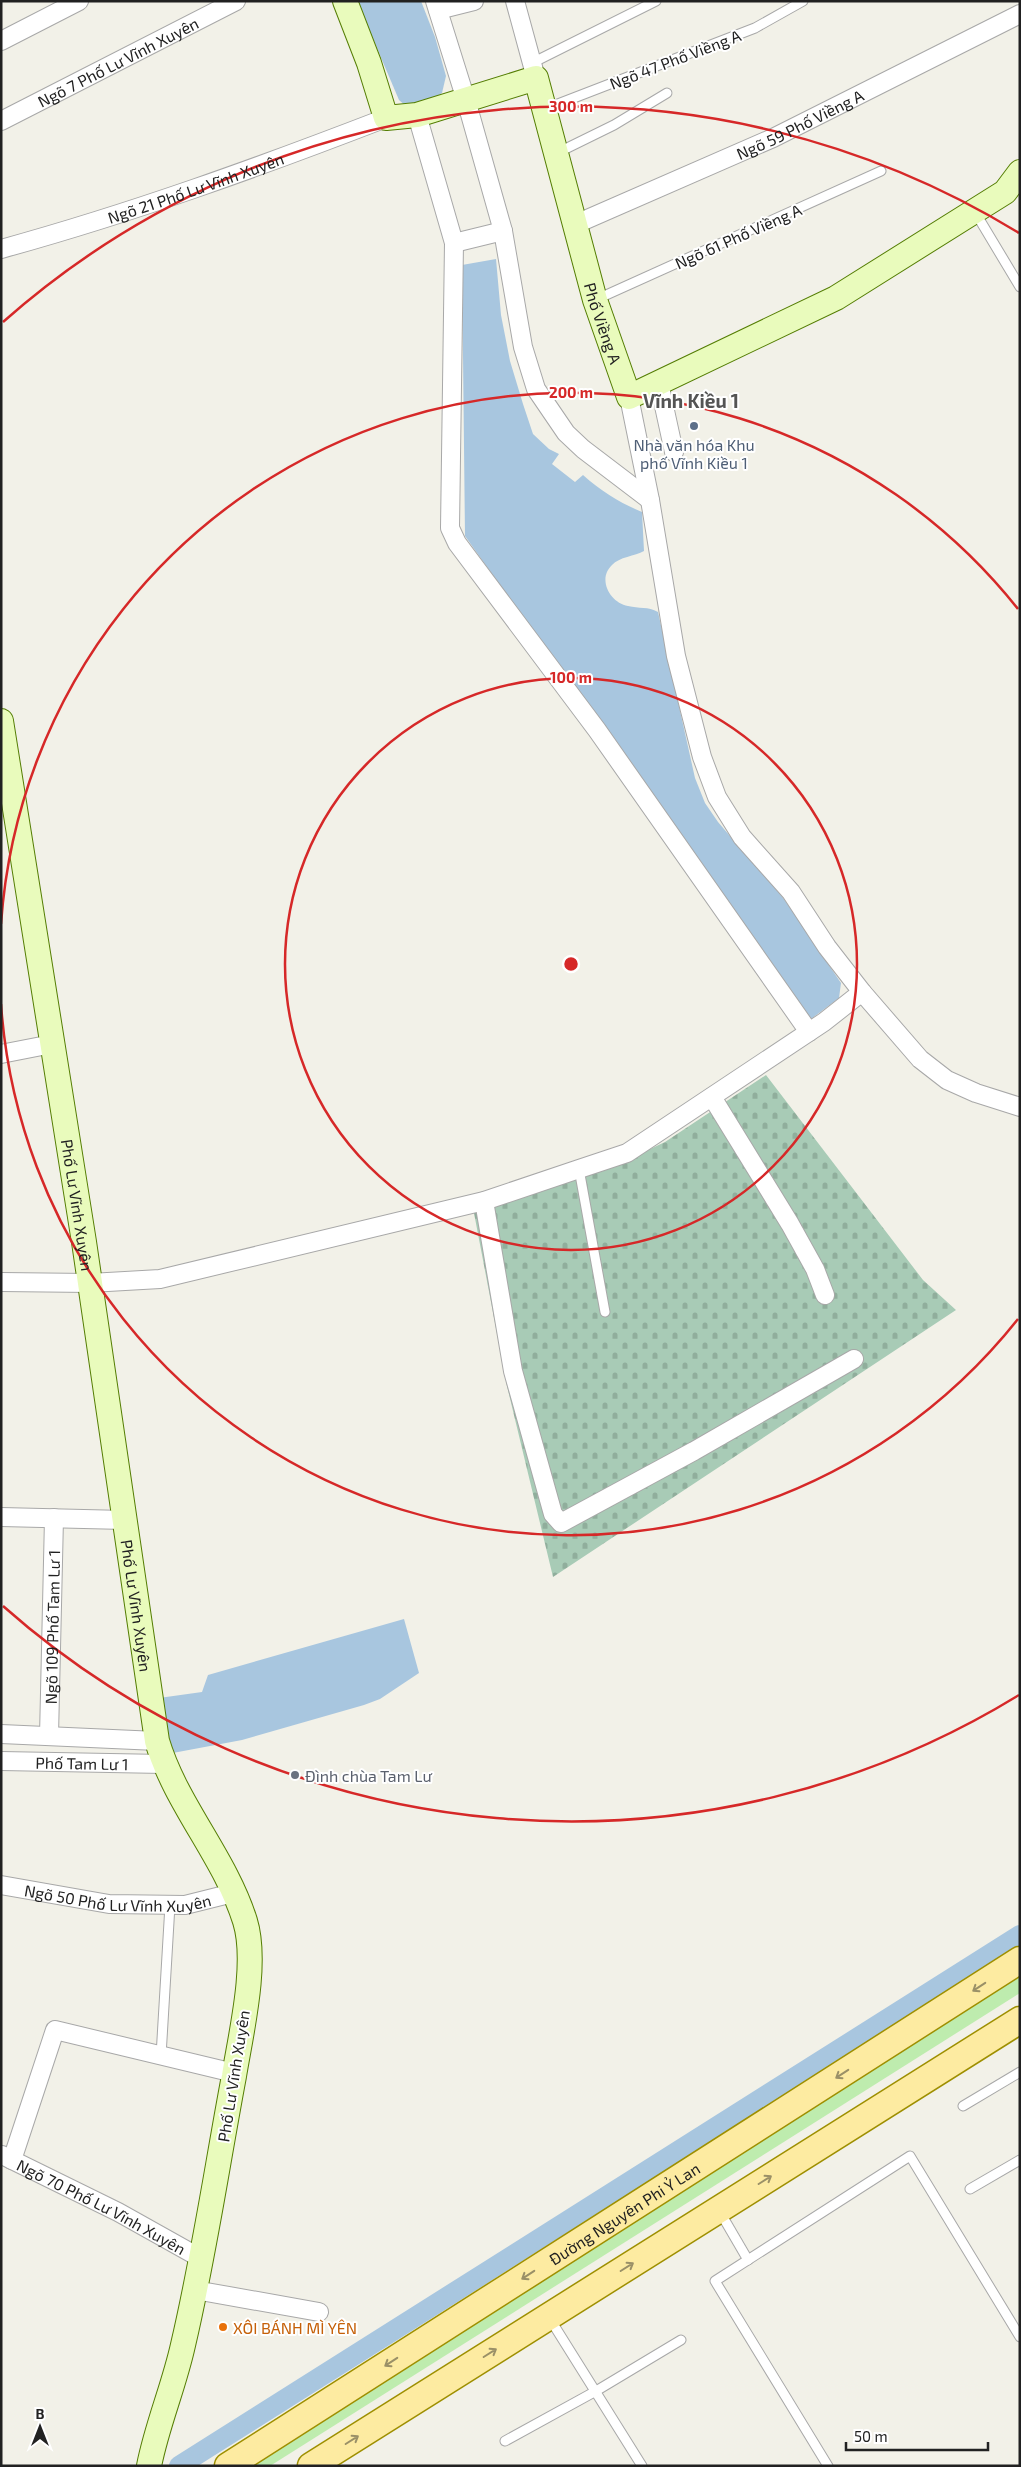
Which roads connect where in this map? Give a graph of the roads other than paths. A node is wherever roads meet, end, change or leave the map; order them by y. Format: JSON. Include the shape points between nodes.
{"nodes":[{"id":1,"x":79,"y":1,"type":"edge"},
{"id":2,"x":236,"y":1,"type":"edge"},
{"id":3,"x":345,"y":1,"type":"edge"},
{"id":4,"x":474,"y":1,"type":"edge"},
{"id":5,"x":515,"y":1,"type":"edge"},
{"id":6,"x":656,"y":1,"type":"edge"},
{"id":7,"x":803,"y":1,"type":"edge"},
{"id":8,"x":436,"y":6,"type":"edge"},
{"id":9,"x":1020,"y":14,"type":"edge"},
{"id":10,"x":1,"y":41,"type":"edge"},
{"id":11,"x":534,"y":70,"type":"junction"},
{"id":12,"x":667,"y":92,"type":"dead end"},
{"id":13,"x":466,"y":100,"type":"junction"},
{"id":14,"x":544,"y":109,"type":"junction"},
{"id":15,"x":420,"y":114,"type":"junction"},
{"id":16,"x":386,"y":118,"type":"junction"},
{"id":17,"x":1,"y":121,"type":"edge"},
{"id":18,"x":556,"y":153,"type":"junction"},
{"id":19,"x":881,"y":171,"type":"dead end"},
{"id":20,"x":1020,"y":172,"type":"edge"},
{"id":21,"x":975,"y":212,"type":"junction"},
{"id":22,"x":576,"y":224,"type":"junction"},
{"id":23,"x":503,"y":231,"type":"junction"},
{"id":24,"x":454,"y":243,"type":"junction"},
{"id":25,"x":1,"y":249,"type":"edge"},
{"id":26,"x":1020,"y":287,"type":"edge"},
{"id":27,"x":595,"y":300,"type":"junction"},
{"id":28,"x":659,"y":383,"type":"junction"},
{"id":29,"x":629,"y":397,"type":"junction"},
{"id":30,"x":674,"y":452,"type":"dead end"},
{"id":31,"x":650,"y":500,"type":"junction"},
{"id":32,"x":1,"y":721,"type":"edge"},
{"id":33,"x":862,"y":992,"type":"junction"},
{"id":34,"x":809,"y":1032,"type":"junction"},
{"id":35,"x":52,"y":1044,"type":"junction"},
{"id":36,"x":1,"y":1054,"type":"edge"},
{"id":37,"x":712,"y":1097,"type":"junction"},
{"id":38,"x":1020,"y":1107,"type":"edge"},
{"id":39,"x":579,"y":1169,"type":"junction"},
{"id":40,"x":484,"y":1201,"type":"junction"},
{"id":41,"x":1,"y":1282,"type":"edge"},
{"id":42,"x":90,"y":1283,"type":"junction"},
{"id":43,"x":825,"y":1295,"type":"dead end"},
{"id":44,"x":605,"y":1312,"type":"dead end"},
{"id":45,"x":854,"y":1359,"type":"dead end"},
{"id":46,"x":1,"y":1517,"type":"edge"},
{"id":47,"x":54,"y":1518,"type":"junction"},
{"id":48,"x":125,"y":1520,"type":"junction"},
{"id":49,"x":1,"y":1734,"type":"edge"},
{"id":50,"x":49,"y":1736,"type":"junction"},
{"id":51,"x":157,"y":1740,"type":"junction"},
{"id":52,"x":1,"y":1761,"type":"edge"},
{"id":53,"x":164,"y":1764,"type":"junction"},
{"id":54,"x":1,"y":1886,"type":"edge"},
{"id":55,"x":233,"y":1893,"type":"junction"},
{"id":56,"x":170,"y":1905,"type":"junction"},
{"id":57,"x":1020,"y":1960,"type":"edge"},
{"id":58,"x":1020,"y":2020,"type":"edge"},
{"id":59,"x":161,"y":2056,"type":"junction"},
{"id":60,"x":1020,"y":2072,"type":"edge"},
{"id":61,"x":234,"y":2074,"type":"junction"},
{"id":62,"x":964,"y":2106,"type":"dead end"},
{"id":63,"x":7,"y":2158,"type":"edge"},
{"id":64,"x":1020,"y":2160,"type":"edge"},
{"id":65,"x":970,"y":2189,"type":"dead end"},
{"id":66,"x":718,"y":2209,"type":"junction"},
{"id":67,"x":202,"y":2259,"type":"junction"},
{"id":68,"x":748,"y":2260,"type":"junction"},
{"id":69,"x":195,"y":2290,"type":"junction"},
{"id":70,"x":319,"y":2312,"type":"dead end"},
{"id":71,"x":548,"y":2316,"type":"junction"},
{"id":72,"x":1020,"y":2337,"type":"edge"},
{"id":73,"x":681,"y":2340,"type":"dead end"},
{"id":74,"x":596,"y":2391,"type":"junction"},
{"id":75,"x":505,"y":2441,"type":"dead end"},
{"id":76,"x":149,"y":2466,"type":"edge"},
{"id":77,"x":228,"y":2466,"type":"edge"},
{"id":78,"x":311,"y":2466,"type":"edge"},
{"id":79,"x":642,"y":2466,"type":"edge"},
{"id":80,"x":828,"y":2466,"type":"edge"}],
"edges":[{"from":1,"to":10,"type":"street"},
{"from":2,"to":17,"type":"street","name":"Ngõ 7 Phố Lư Vĩnh Xuyên"},
{"from":3,"to":16,"type":"street","via":[[370,63]]},
{"from":4,"to":8,"type":"street"},
{"from":5,"to":11,"type":"street"},
{"from":6,"to":11,"type":"lane"},
{"from":7,"to":14,"type":"lane","name":"Ngõ 47 Phố Viềng A","via":[[755,28]]},
{"from":8,"to":13,"type":"street"},
{"from":9,"to":22,"type":"street","name":"Ngõ 59 Phố Viềng A","via":[[773,138]]},
{"from":11,"to":13,"type":"street"},
{"from":11,"to":14,"type":"street","name":"Phố Viềng A"},
{"from":12,"to":18,"type":"lane","via":[[614,125]]},
{"from":13,"to":15,"type":"street"},
{"from":13,"to":23,"type":"street"},
{"from":14,"to":18,"type":"street","name":"Phố Viềng A"},
{"from":15,"to":16,"type":"street"},
{"from":15,"to":24,"type":"street"},
{"from":16,"to":25,"type":"street","name":"Ngõ 21 Phố Lư Vĩnh Xuyên","via":[[270,162],[68,230]]},
{"from":18,"to":22,"type":"street","name":"Phố Viềng A"},
{"from":19,"to":27,"type":"lane","name":"Ngõ 61 Phố Viềng A"},
{"from":20,"to":21,"type":"street","via":[[1005,192]]},
{"from":21,"to":26,"type":"lane"},
{"from":21,"to":28,"type":"street","via":[[836,298]]},
{"from":22,"to":27,"type":"street","name":"Phố Viềng A"},
{"from":23,"to":24,"type":"street"},
{"from":23,"to":31,"type":"street","via":[[523,347],[536,390],[566,433]]},
{"from":24,"to":34,"type":"street","via":[[450,528],[457,543],[597,730]]},
{"from":27,"to":29,"type":"street","name":"Phố Viềng A"},
{"from":28,"to":29,"type":"street"},
{"from":28,"to":30,"type":"street"},
{"from":29,"to":31,"type":"street"},
{"from":31,"to":33,"type":"street","via":[[676,656],[702,758],[717,797],[742,837],[791,892]]},
{"from":32,"to":35,"type":"street","name":"Phố Lư Vĩnh Xuyên"},
{"from":33,"to":34,"type":"street"},
{"from":33,"to":38,"type":"street","via":[[920,1060],[947,1080]]},
{"from":34,"to":37,"type":"street"},
{"from":35,"to":36,"type":"street"},
{"from":35,"to":42,"type":"street","name":"Phố Lư Vĩnh Xuyên"},
{"from":37,"to":39,"type":"street","via":[[627,1153]]},
{"from":37,"to":43,"type":"street","via":[[790,1224],[815,1269]]},
{"from":39,"to":40,"type":"street"},
{"from":39,"to":44,"type":"lane"},
{"from":40,"to":42,"type":"street","via":[[160,1279]]},
{"from":40,"to":45,"type":"street","via":[[513,1371],[552,1514],[562,1523]]},
{"from":41,"to":42,"type":"street"},
{"from":42,"to":48,"type":"street","name":"Phố Lư Vĩnh Xuyên"},
{"from":46,"to":47,"type":"street"},
{"from":47,"to":48,"type":"street"},
{"from":47,"to":50,"type":"street","name":"Ngõ 109 Phố Tam Lư 1"},
{"from":48,"to":51,"type":"street","name":"Phố Lư Vĩnh Xuyên"},
{"from":49,"to":50,"type":"street","name":"Phố Tam Lư 1"},
{"from":50,"to":51,"type":"street","name":"Phố Tam Lư 1"},
{"from":51,"to":53,"type":"street","name":"Phố Lư Vĩnh Xuyên"},
{"from":52,"to":53,"type":"street","name":"Phố Tam Lư 1"},
{"from":53,"to":55,"type":"street","name":"Phố Lư Vĩnh Xuyên"},
{"from":54,"to":56,"type":"street","name":"Ngõ 50 Phố Lư Vĩnh Xuyên","via":[[109,1904]]},
{"from":55,"to":56,"type":"street","name":"Ngõ 50 Phố Lư Vĩnh Xuyên","via":[[185,1905]]},
{"from":55,"to":61,"type":"street","name":"Phố Lư Vĩnh Xuyên","via":[[246,1922],[250,1962],[244,2028]]},
{"from":56,"to":59,"type":"lane"},
{"from":57,"to":77,"type":"main road","name":"Đường Nguyên Phi Ỷ Lan","one_way":true},
{"from":66,"to":58,"type":"main road","one_way":true},
{"from":59,"to":61,"type":"street"},
{"from":59,"to":63,"type":"street","via":[[55,2030]]},
{"from":60,"to":62,"type":"lane"},
{"from":61,"to":67,"type":"street","name":"Phố Lư Vĩnh Xuyên"},
{"from":63,"to":67,"type":"street","name":"Ngõ 70 Phố Lư Vĩnh Xuyên","via":[[118,2212]]},
{"from":64,"to":65,"type":"lane"},
{"from":66,"to":68,"type":"lane"},
{"from":71,"to":66,"type":"main road","one_way":true},
{"from":67,"to":69,"type":"street","name":"Phố Lư Vĩnh Xuyên"},
{"from":68,"to":72,"type":"lane","via":[[910,2156]]},
{"from":68,"to":80,"type":"lane","via":[[715,2281]]},
{"from":69,"to":70,"type":"street"},
{"from":69,"to":76,"type":"street","name":"Phố Lư Vĩnh Xuyên","via":[[183,2347]]},
{"from":71,"to":74,"type":"lane"},
{"from":78,"to":71,"type":"main road","one_way":true},
{"from":73,"to":74,"type":"lane"},
{"from":74,"to":75,"type":"lane"},
{"from":74,"to":79,"type":"lane"}]}
